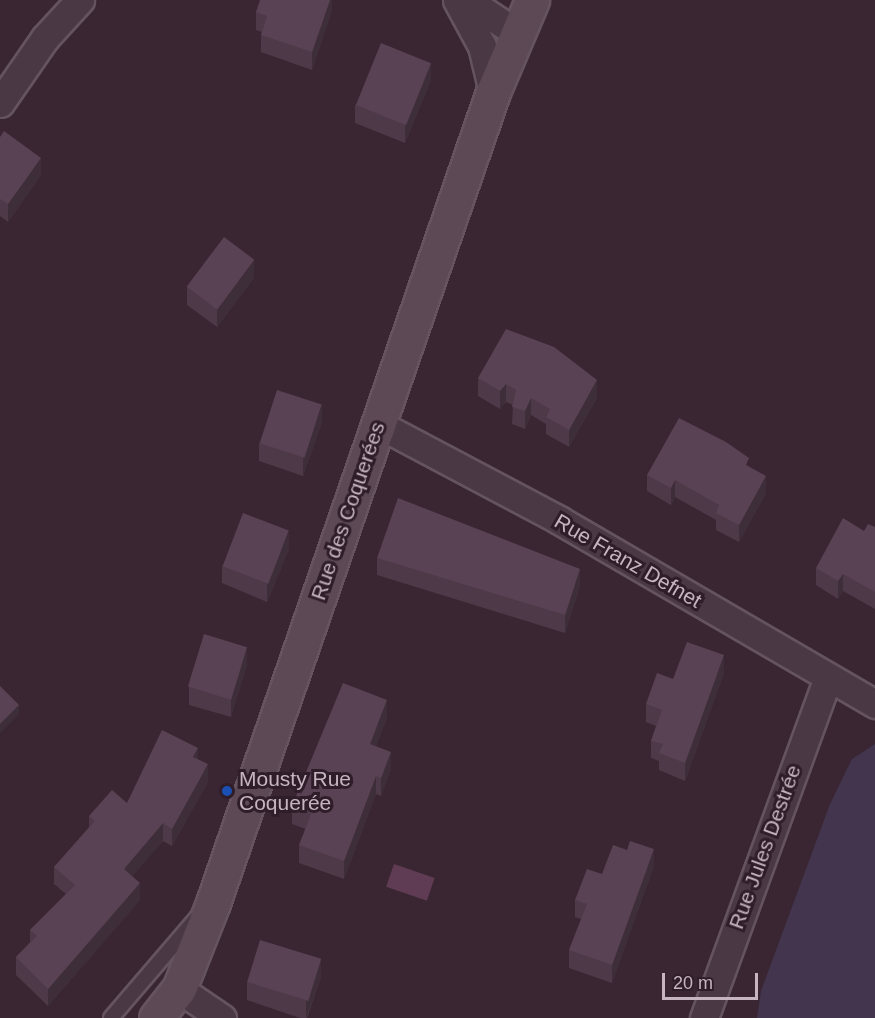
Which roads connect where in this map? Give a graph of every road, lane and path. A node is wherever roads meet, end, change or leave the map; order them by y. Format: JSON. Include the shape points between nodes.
{"nodes":[{"id":1,"x":80,"y":0,"type":"edge"},
{"id":2,"x":457,"y":0,"type":"edge"},
{"id":3,"x":467,"y":0,"type":"edge"},
{"id":4,"x":526,"y":1,"type":"edge"},
{"id":5,"x":518,"y":34,"type":"junction"},
{"id":6,"x":493,"y":92,"type":"junction"},
{"id":7,"x":0,"y":103,"type":"edge"},
{"id":8,"x":378,"y":424,"type":"junction"},
{"id":9,"x":828,"y":678,"type":"junction"},
{"id":10,"x":875,"y":704,"type":"edge"},
{"id":11,"x":213,"y":903,"type":"junction"},
{"id":12,"x":179,"y":989,"type":"junction"},
{"id":13,"x":111,"y":1018,"type":"edge"},
{"id":14,"x":156,"y":1018,"type":"edge"},
{"id":15,"x":222,"y":1018,"type":"edge"},
{"id":16,"x":704,"y":1018,"type":"edge"}],
"edges":[{"from":1,"to":7,"type":"street","via":[[45,38]]},
{"from":2,"to":6,"type":"street","via":[[482,46]]},
{"from":3,"to":5,"type":"street"},
{"from":4,"to":5,"type":"street","name":"Rue des Coquerées"},
{"from":5,"to":6,"type":"street","name":"Rue des Coquerées"},
{"from":6,"to":8,"type":"street","name":"Rue des Coquerées"},
{"from":8,"to":9,"type":"street","name":"Rue Franz Defnet","via":[[559,520]]},
{"from":8,"to":11,"type":"street","name":"Rue des Coquerées"},
{"from":9,"to":10,"type":"street","name":"Rue Franz Defnet"},
{"from":9,"to":16,"type":"street","name":"Rue Jules Destrée"},
{"from":11,"to":12,"type":"street","name":"Rue des Coquerées"},
{"from":11,"to":13,"type":"lane","via":[[188,923]]},
{"from":12,"to":14,"type":"street","name":"Rue des Coquerées"},
{"from":12,"to":15,"type":"street"}]}
